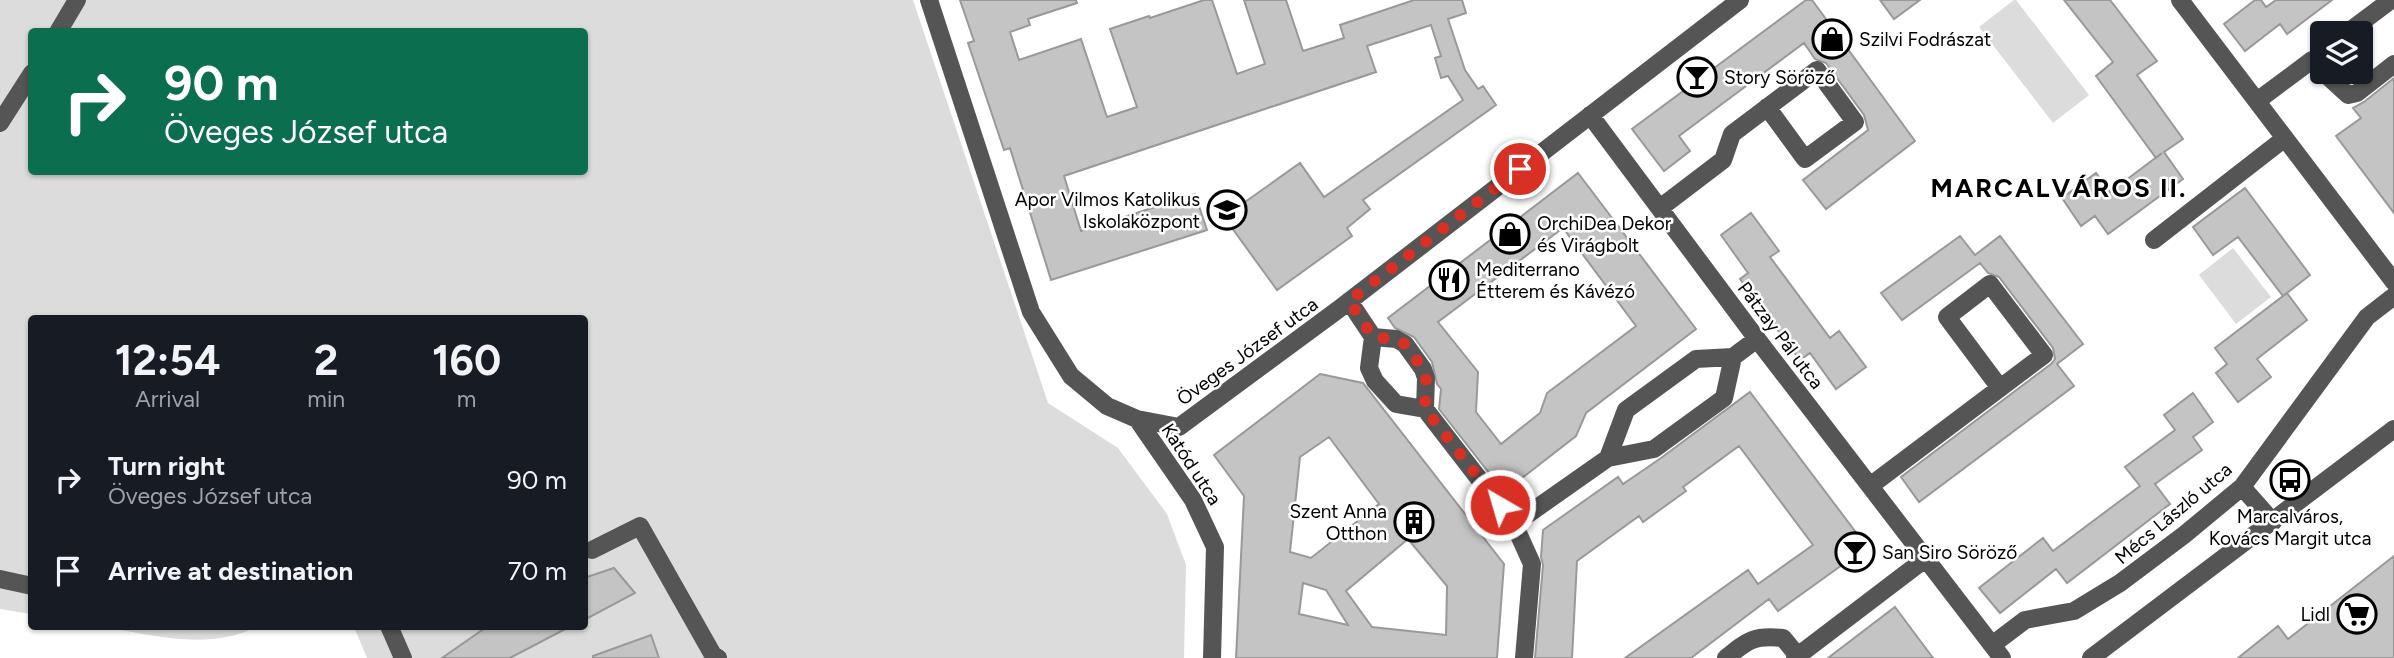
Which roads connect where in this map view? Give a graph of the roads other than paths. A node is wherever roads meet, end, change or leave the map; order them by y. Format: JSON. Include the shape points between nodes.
{"nodes":[{"id":1,"x":77,"y":0,"type":"edge"},
{"id":2,"x":929,"y":0,"type":"edge"},
{"id":3,"x":1740,"y":0,"type":"edge"},
{"id":4,"x":2180,"y":0,"type":"edge"},
{"id":5,"x":2390,"y":0,"type":"edge"},
{"id":6,"x":2363,"y":21,"type":"edge"},
{"id":7,"x":60,"y":28,"type":"edge"},
{"id":8,"x":2394,"y":64,"type":"edge"},
{"id":9,"x":2310,"y":69,"type":"edge"},
{"id":10,"x":28,"y":79,"type":"edge"},
{"id":11,"x":2373,"y":80,"type":"edge"},
{"id":12,"x":2338,"y":84,"type":"edge"},
{"id":13,"x":2368,"y":84,"type":"edge"},
{"id":14,"x":2257,"y":101,"type":"junction"},
{"id":15,"x":1767,"y":107,"type":"junction"},
{"id":16,"x":1590,"y":115,"type":"junction"},
{"id":17,"x":0,"y":123,"type":"edge"},
{"id":18,"x":2285,"y":138,"type":"junction"},
{"id":19,"x":1660,"y":208,"type":"junction"},
{"id":20,"x":2154,"y":240,"type":"dead end"},
{"id":21,"x":2394,"y":282,"type":"edge"},
{"id":22,"x":2394,"y":296,"type":"edge"},
{"id":23,"x":1349,"y":301,"type":"junction"},
{"id":24,"x":1373,"y":337,"type":"junction"},
{"id":25,"x":1757,"y":339,"type":"junction"},
{"id":26,"x":1733,"y":356,"type":"junction"},
{"id":27,"x":2000,"y":388,"type":"junction"},
{"id":28,"x":1425,"y":409,"type":"junction"},
{"id":29,"x":1137,"y":419,"type":"junction"},
{"id":30,"x":2394,"y":429,"type":"edge"},
{"id":31,"x":1608,"y":458,"type":"junction"},
{"id":32,"x":1870,"y":486,"type":"junction"},
{"id":33,"x":2242,"y":487,"type":"junction"},
{"id":34,"x":2273,"y":522,"type":"junction"},
{"id":35,"x":1514,"y":524,"type":"junction"},
{"id":36,"x":592,"y":550,"type":"dead end"},
{"id":37,"x":1924,"y":559,"type":"junction"},
{"id":38,"x":0,"y":579,"type":"edge"},
{"id":39,"x":28,"y":585,"type":"edge"},
{"id":40,"x":391,"y":630,"type":"edge"},
{"id":41,"x":1997,"y":652,"type":"edge"},
{"id":42,"x":1796,"y":657,"type":"edge"},
{"id":43,"x":403,"y":658,"type":"edge"},
{"id":44,"x":718,"y":658,"type":"edge"},
{"id":45,"x":1212,"y":658,"type":"edge"},
{"id":46,"x":1524,"y":658,"type":"edge"},
{"id":47,"x":1726,"y":658,"type":"edge"},
{"id":48,"x":2091,"y":658,"type":"edge"}],
"edges":[{"from":1,"to":7,"type":"street"},
{"from":2,"to":29,"type":"street","name":"Öveges József utca","via":[[1031,312],[1071,376],[1107,406]]},
{"from":3,"to":16,"type":"street"},
{"from":4,"to":14,"type":"street"},
{"from":5,"to":6,"type":"street"},
{"from":8,"to":11,"type":"street"},
{"from":9,"to":14,"type":"street"},
{"from":10,"to":17,"type":"street"},
{"from":12,"to":13,"type":"street","via":[[2348,95]]},
{"from":14,"to":18,"type":"street"},
{"from":15,"to":15,"type":"street","via":[[1817,70],[1855,122],[1805,159]]},
{"from":15,"to":19,"type":"street","via":[[1732,134],[1723,160]]},
{"from":16,"to":19,"type":"street","name":"Pátzay Pál utca"},
{"from":16,"to":23,"type":"street","name":"Öveges József utca"},
{"from":18,"to":20,"type":"street"},
{"from":18,"to":21,"type":"street"},
{"from":19,"to":25,"type":"street","name":"Pátzay Pál utca"},
{"from":22,"to":33,"type":"street","name":"Mécs László utca","via":[[2367,317]]},
{"from":23,"to":24,"type":"street"},
{"from":23,"to":29,"type":"street","name":"Öveges József utca","via":[[1179,427]]},
{"from":24,"to":28,"type":"street","via":[[1405,344],[1426,377]]},
{"from":24,"to":28,"type":"street","via":[[1369,368],[1375,381],[1396,404]]},
{"from":25,"to":26,"type":"street"},
{"from":25,"to":32,"type":"street","name":"Pátzay Pál utca"},
{"from":26,"to":31,"type":"street","via":[[1696,359],[1626,410]]},
{"from":26,"to":31,"type":"street","via":[[1724,398],[1654,449]]},
{"from":27,"to":27,"type":"street","via":[[2044,355],[1990,284],[1947,317]]},
{"from":27,"to":32,"type":"street"},
{"from":28,"to":35,"type":"street"},
{"from":29,"to":45,"type":"street","name":"Katód utca","via":[[1193,500],[1215,547]]},
{"from":30,"to":34,"type":"street"},
{"from":31,"to":35,"type":"street"},
{"from":32,"to":37,"type":"street","name":"Pátzay Pál utca"},
{"from":33,"to":34,"type":"street"},
{"from":33,"to":41,"type":"street","name":"Mécs László utca","via":[[2120,583],[2074,611],[2025,620]]},
{"from":34,"to":48,"type":"street"},
{"from":35,"to":46,"type":"street","via":[[1532,564]]},
{"from":36,"to":44,"type":"street","via":[[640,526],[712,655]]},
{"from":37,"to":41,"type":"street","name":"Pátzay Pál utca"},
{"from":37,"to":42,"type":"street"},
{"from":38,"to":39,"type":"street"},
{"from":40,"to":43,"type":"street"},
{"from":42,"to":47,"type":"street","via":[[1783,638],[1761,636]]}]}
